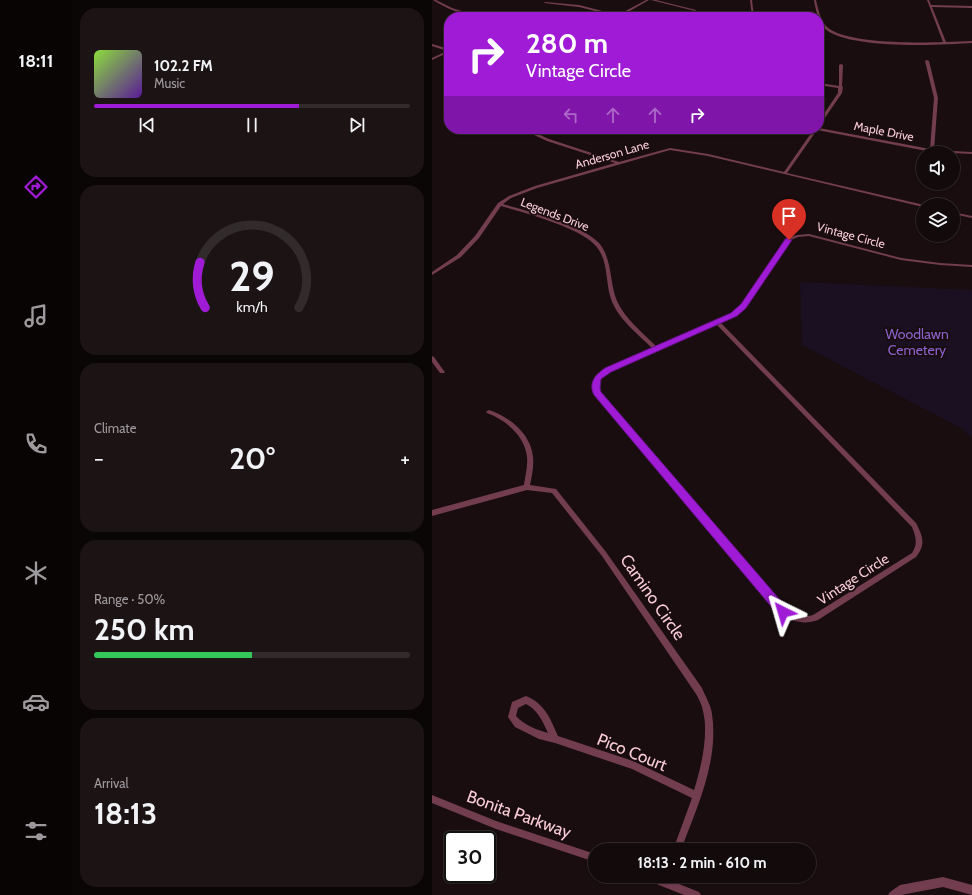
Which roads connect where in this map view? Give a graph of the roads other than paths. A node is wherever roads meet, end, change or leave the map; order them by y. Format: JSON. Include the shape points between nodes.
{"nodes":[{"id":1,"x":434,"y":0,"type":"edge"},
{"id":2,"x":648,"y":0,"type":"edge"},
{"id":3,"x":652,"y":0,"type":"edge"},
{"id":4,"x":751,"y":0,"type":"edge"},
{"id":5,"x":815,"y":0,"type":"edge"},
{"id":6,"x":928,"y":0,"type":"edge"},
{"id":7,"x":545,"y":3,"type":"dead end"},
{"id":8,"x":930,"y":6,"type":"junction"},
{"id":9,"x":972,"y":7,"type":"edge"},
{"id":10,"x":695,"y":10,"type":"dead end"},
{"id":11,"x":461,"y":12,"type":"edge"},
{"id":12,"x":601,"y":12,"type":"edge"},
{"id":13,"x":628,"y":12,"type":"edge"},
{"id":14,"x":752,"y":12,"type":"edge"},
{"id":15,"x":819,"y":12,"type":"edge"},
{"id":16,"x":824,"y":25,"type":"edge"},
{"id":17,"x":972,"y":42,"type":"edge"},
{"id":18,"x":945,"y":44,"type":"junction"},
{"id":19,"x":432,"y":45,"type":"edge"},
{"id":20,"x":444,"y":49,"type":"edge"},
{"id":21,"x":444,"y":54,"type":"edge"},
{"id":22,"x":432,"y":60,"type":"edge"},
{"id":23,"x":928,"y":61,"type":"dead end"},
{"id":24,"x":841,"y":65,"type":"dead end"},
{"id":25,"x":824,"y":85,"type":"edge"},
{"id":26,"x":841,"y":87,"type":"junction"},
{"id":27,"x":824,"y":117,"type":"edge"},
{"id":28,"x":824,"y":130,"type":"edge"},
{"id":29,"x":535,"y":134,"type":"dead end"},
{"id":30,"x":812,"y":134,"type":"edge"},
{"id":31,"x":932,"y":146,"type":"edge"},
{"id":32,"x":916,"y":147,"type":"edge"},
{"id":33,"x":960,"y":152,"type":"edge"},
{"id":34,"x":972,"y":153,"type":"edge"},
{"id":35,"x":617,"y":163,"type":"junction"},
{"id":36,"x":785,"y":173,"type":"junction"},
{"id":37,"x":500,"y":204,"type":"junction"},
{"id":38,"x":916,"y":204,"type":"edge"},
{"id":39,"x":960,"y":215,"type":"edge"},
{"id":40,"x":972,"y":218,"type":"edge"},
{"id":41,"x":972,"y":266,"type":"edge"},
{"id":42,"x":432,"y":274,"type":"edge"},
{"id":43,"x":718,"y":323,"type":"junction"},
{"id":44,"x":656,"y":349,"type":"junction"},
{"id":45,"x":432,"y":358,"type":"edge"},
{"id":46,"x":442,"y":372,"type":"dead end"},
{"id":47,"x":489,"y":412,"type":"dead end"},
{"id":48,"x":527,"y":487,"type":"junction"},
{"id":49,"x":432,"y":513,"type":"edge"},
{"id":50,"x":555,"y":739,"type":"junction"},
{"id":51,"x":697,"y":796,"type":"junction"},
{"id":52,"x":432,"y":799,"type":"edge"},
{"id":53,"x":680,"y":843,"type":"edge"},
{"id":54,"x":588,"y":856,"type":"edge"},
{"id":55,"x":673,"y":883,"type":"edge"},
{"id":56,"x":972,"y":890,"type":"edge"},
{"id":57,"x":694,"y":895,"type":"edge"},
{"id":58,"x":893,"y":895,"type":"edge"}],
"edges":[{"from":1,"to":11,"type":"street"},
{"from":2,"to":13,"type":"street"},
{"from":3,"to":10,"type":"street"},
{"from":4,"to":14,"type":"street"},
{"from":5,"to":15,"type":"street"},
{"from":6,"to":8,"type":"street"},
{"from":7,"to":12,"type":"street","via":[[579,6]]},
{"from":8,"to":9,"type":"street"},
{"from":8,"to":18,"type":"street"},
{"from":16,"to":18,"type":"street","via":[[842,36],[862,40]]},
{"from":17,"to":18,"type":"street"},
{"from":19,"to":20,"type":"street"},
{"from":21,"to":22,"type":"street"},
{"from":23,"to":31,"type":"street","via":[[936,98]]},
{"from":24,"to":26,"type":"street"},
{"from":25,"to":26,"type":"street"},
{"from":26,"to":27,"type":"street","via":[[840,93]]},
{"from":28,"to":32,"type":"street","name":"Maple Drive"},
{"from":29,"to":35,"type":"street"},
{"from":30,"to":36,"type":"street"},
{"from":33,"to":34,"type":"street","name":"Maple Drive"},
{"from":35,"to":36,"type":"street","name":"Anderson Lane","via":[[670,149]]},
{"from":35,"to":37,"type":"street","name":"Anderson Lane","via":[[536,187],[510,197]]},
{"from":36,"to":38,"type":"street","name":"Anderson Lane"},
{"from":37,"to":42,"type":"street","name":"Anderson Lane","via":[[477,237],[459,256]]},
{"from":37,"to":44,"type":"street","name":"Legends Drive","via":[[582,233],[595,242],[603,253],[614,301]]},
{"from":39,"to":40,"type":"street"},
{"from":41,"to":43,"type":"street","name":"Vintage Circle","via":[[912,261],[809,235],[797,236],[786,243],[743,306]]},
{"from":43,"to":44,"type":"street","name":"Vintage Circle"},
{"from":43,"to":44,"type":"street","name":"Vintage Circle","via":[[914,526],[921,541],[920,548],[914,555],[815,618],[798,620],[783,612],[598,393],[596,382],[602,373]]},
{"from":45,"to":46,"type":"street"},
{"from":47,"to":48,"type":"street","via":[[500,415],[525,439],[531,457]]},
{"from":48,"to":49,"type":"street","name":"Camino Circle"},
{"from":48,"to":51,"type":"street","name":"Camino Circle","via":[[554,491],[604,554],[698,692],[708,712],[710,744]]},
{"from":50,"to":50,"type":"street","name":"Pico Court","via":[[533,702],[526,700],[515,706],[512,717],[518,724],[539,735]]},
{"from":50,"to":51,"type":"street","name":"Pico Court","via":[[633,766]]},
{"from":51,"to":53,"type":"street","name":"Camino Circle"},
{"from":52,"to":54,"type":"street","name":"Bonita Parkway"},
{"from":55,"to":57,"type":"street"},
{"from":56,"to":58,"type":"street","via":[[943,882],[900,890]]}]}
